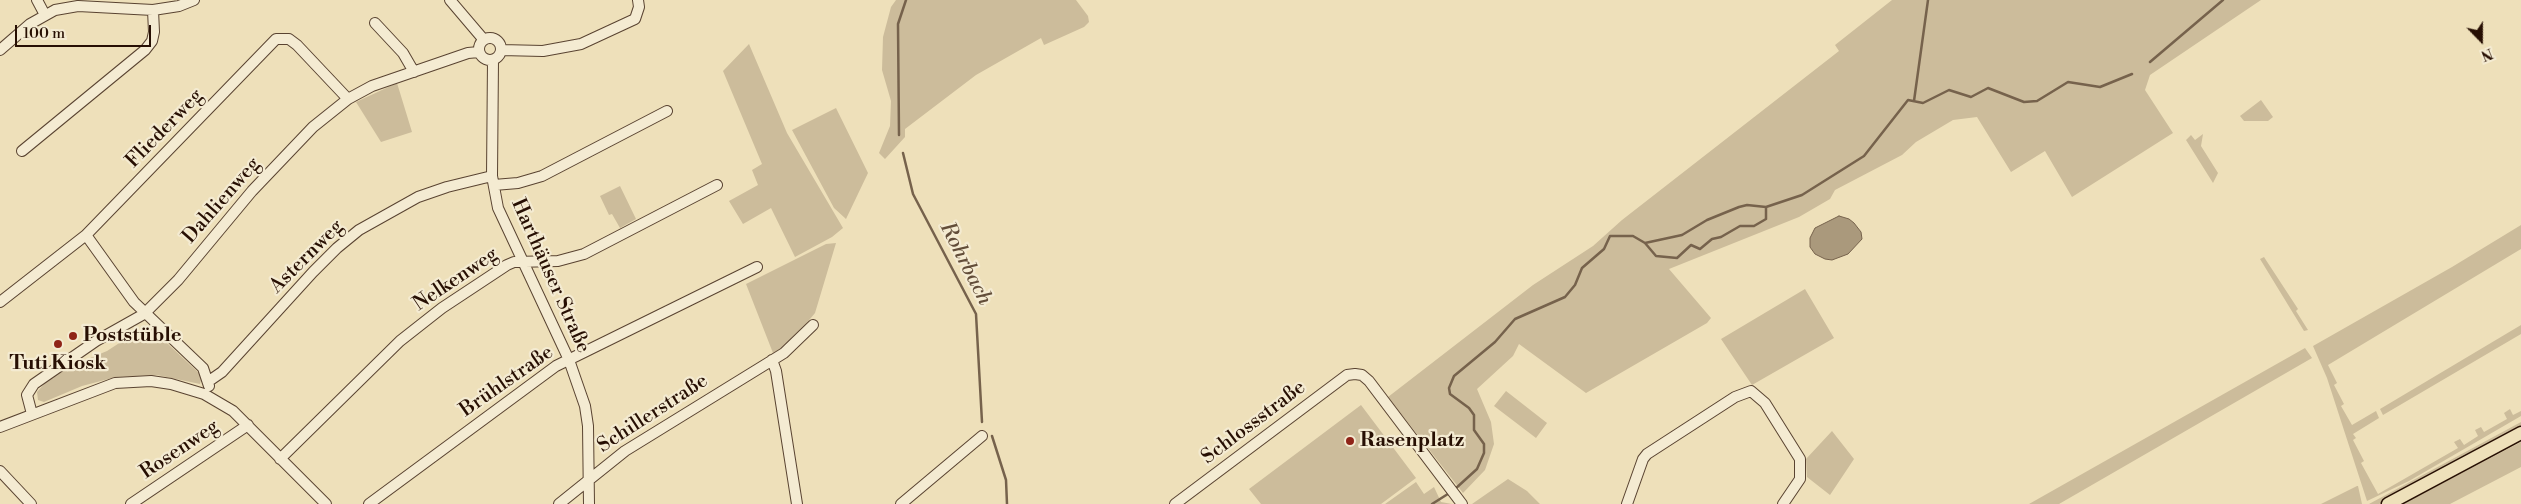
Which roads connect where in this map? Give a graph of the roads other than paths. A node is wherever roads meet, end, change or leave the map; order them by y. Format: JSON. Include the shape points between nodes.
{"nodes":[{"id":1,"x":37,"y":0,"type":"edge"},
{"id":2,"x":194,"y":0,"type":"edge"},
{"id":3,"x":450,"y":0,"type":"edge"},
{"id":4,"x":638,"y":0,"type":"edge"},
{"id":5,"x":153,"y":10,"type":"junction"},
{"id":6,"x":45,"y":15,"type":"junction"},
{"id":7,"x":375,"y":24,"type":"dead end"},
{"id":8,"x":484,"y":40,"type":"junction"},
{"id":9,"x":0,"y":50,"type":"edge"},
{"id":10,"x":501,"y":50,"type":"junction"},
{"id":11,"x":479,"y":52,"type":"junction"},
{"id":12,"x":493,"y":60,"type":"junction"},
{"id":13,"x":414,"y":72,"type":"junction"},
{"id":14,"x":348,"y":99,"type":"junction"},
{"id":15,"x":667,"y":111,"type":"dead end"},
{"id":16,"x":22,"y":151,"type":"dead end"},
{"id":17,"x":493,"y":180,"type":"junction"},
{"id":18,"x":717,"y":185,"type":"dead end"},
{"id":19,"x":86,"y":235,"type":"junction"},
{"id":20,"x":523,"y":262,"type":"junction"},
{"id":21,"x":756,"y":267,"type":"dead end"},
{"id":22,"x":0,"y":302,"type":"edge"},
{"id":23,"x":144,"y":314,"type":"junction"},
{"id":24,"x":813,"y":325,"type":"dead end"},
{"id":25,"x":569,"y":360,"type":"junction"},
{"id":26,"x":772,"y":360,"type":"junction"},
{"id":27,"x":209,"y":380,"type":"junction"},
{"id":28,"x":204,"y":394,"type":"junction"},
{"id":29,"x":32,"y":414,"type":"junction"},
{"id":30,"x":248,"y":425,"type":"junction"},
{"id":31,"x":0,"y":427,"type":"edge"},
{"id":32,"x":2521,"y":433,"type":"edge"},
{"id":33,"x":982,"y":436,"type":"dead end"},
{"id":34,"x":280,"y":459,"type":"junction"},
{"id":35,"x":0,"y":471,"type":"edge"},
{"id":36,"x":590,"y":478,"type":"junction"},
{"id":37,"x":31,"y":504,"type":"edge"},
{"id":38,"x":131,"y":504,"type":"edge"},
{"id":39,"x":326,"y":504,"type":"edge"},
{"id":40,"x":369,"y":504,"type":"edge"},
{"id":41,"x":559,"y":504,"type":"edge"},
{"id":42,"x":589,"y":504,"type":"edge"},
{"id":43,"x":797,"y":504,"type":"edge"},
{"id":44,"x":901,"y":504,"type":"edge"},
{"id":45,"x":1175,"y":504,"type":"edge"},
{"id":46,"x":1462,"y":504,"type":"edge"},
{"id":47,"x":1627,"y":504,"type":"edge"},
{"id":48,"x":1783,"y":504,"type":"edge"},
{"id":49,"x":2388,"y":504,"type":"edge"}],
"edges":[{"from":1,"to":6,"type":"street"},
{"from":2,"to":5,"type":"street"},
{"from":3,"to":8,"type":"street"},
{"from":4,"to":10,"type":"street","via":[[635,19],[599,37],[565,48]]},
{"from":5,"to":6,"type":"street","via":[[78,6]]},
{"from":5,"to":16,"type":"street","via":[[154,32],[145,50]]},
{"from":6,"to":9,"type":"street"},
{"from":7,"to":13,"type":"street","via":[[403,53]]},
{"from":8,"to":10,"type":"street","via":[[496,40]]},
{"from":8,"to":11,"type":"street"},
{"from":10,"to":12,"type":"street"},
{"from":11,"to":12,"type":"street","via":[[484,59]]},
{"from":11,"to":13,"type":"street","name":"Dahlienweg"},
{"from":12,"to":17,"type":"street","name":"Harthäuser Straße"},
{"from":13,"to":14,"type":"street","name":"Dahlienweg","via":[[372,86]]},
{"from":14,"to":19,"type":"street","name":"Fliederweg","via":[[297,45],[289,39],[276,39]]},
{"from":14,"to":23,"type":"street","name":"Dahlienweg","via":[[301,138],[178,280]]},
{"from":15,"to":17,"type":"street","name":"Asternweg","via":[[542,176],[518,183]]},
{"from":17,"to":20,"type":"street","name":"Harthäuser Straße","via":[[500,216]]},
{"from":17,"to":27,"type":"street","name":"Asternweg","via":[[447,187],[418,197],[359,230],[319,266],[222,372]]},
{"from":18,"to":20,"type":"street","name":"Nelkenweg","via":[[584,254],[558,261]]},
{"from":19,"to":22,"type":"street","name":"Fliederweg"},
{"from":19,"to":23,"type":"street"},
{"from":20,"to":25,"type":"street","name":"Harthäuser Straße"},
{"from":20,"to":34,"type":"street","name":"Nelkenweg","via":[[507,265],[442,308],[400,341]]},
{"from":21,"to":25,"type":"street","name":"Brühlstraße"},
{"from":23,"to":27,"type":"street","via":[[203,368]]},
{"from":23,"to":29,"type":"street","name":"Dahlienweg","via":[[83,349],[34,384],[28,395]]},
{"from":24,"to":26,"type":"street","name":"Schillerstraße","via":[[797,344]]},
{"from":25,"to":36,"type":"street","name":"Harthäuser Straße","via":[[585,406]]},
{"from":25,"to":40,"type":"street","name":"Brühlstraße","via":[[548,372]]},
{"from":26,"to":36,"type":"street","name":"Schillerstraße","via":[[625,451]]},
{"from":26,"to":43,"type":"street"},
{"from":27,"to":28,"type":"street"},
{"from":28,"to":29,"type":"street","via":[[151,381],[124,382],[96,389]]},
{"from":28,"to":30,"type":"street","via":[[233,411]]},
{"from":29,"to":31,"type":"street"},
{"from":30,"to":34,"type":"street"},
{"from":30,"to":38,"type":"street","name":"Rosenweg"},
{"from":32,"to":49,"type":"main road"},
{"from":33,"to":44,"type":"street"},
{"from":34,"to":39,"type":"street"},
{"from":35,"to":37,"type":"street"},
{"from":36,"to":41,"type":"street","name":"Schillerstraße"},
{"from":36,"to":42,"type":"street","name":"Harthäuser Straße"},
{"from":45,"to":46,"type":"street","name":"Schlossstraße","via":[[1347,375],[1356,374],[1370,381]]},
{"from":47,"to":48,"type":"street","via":[[1647,454],[1736,397],[1751,391],[1765,403],[1800,459],[1800,479]]}]}
